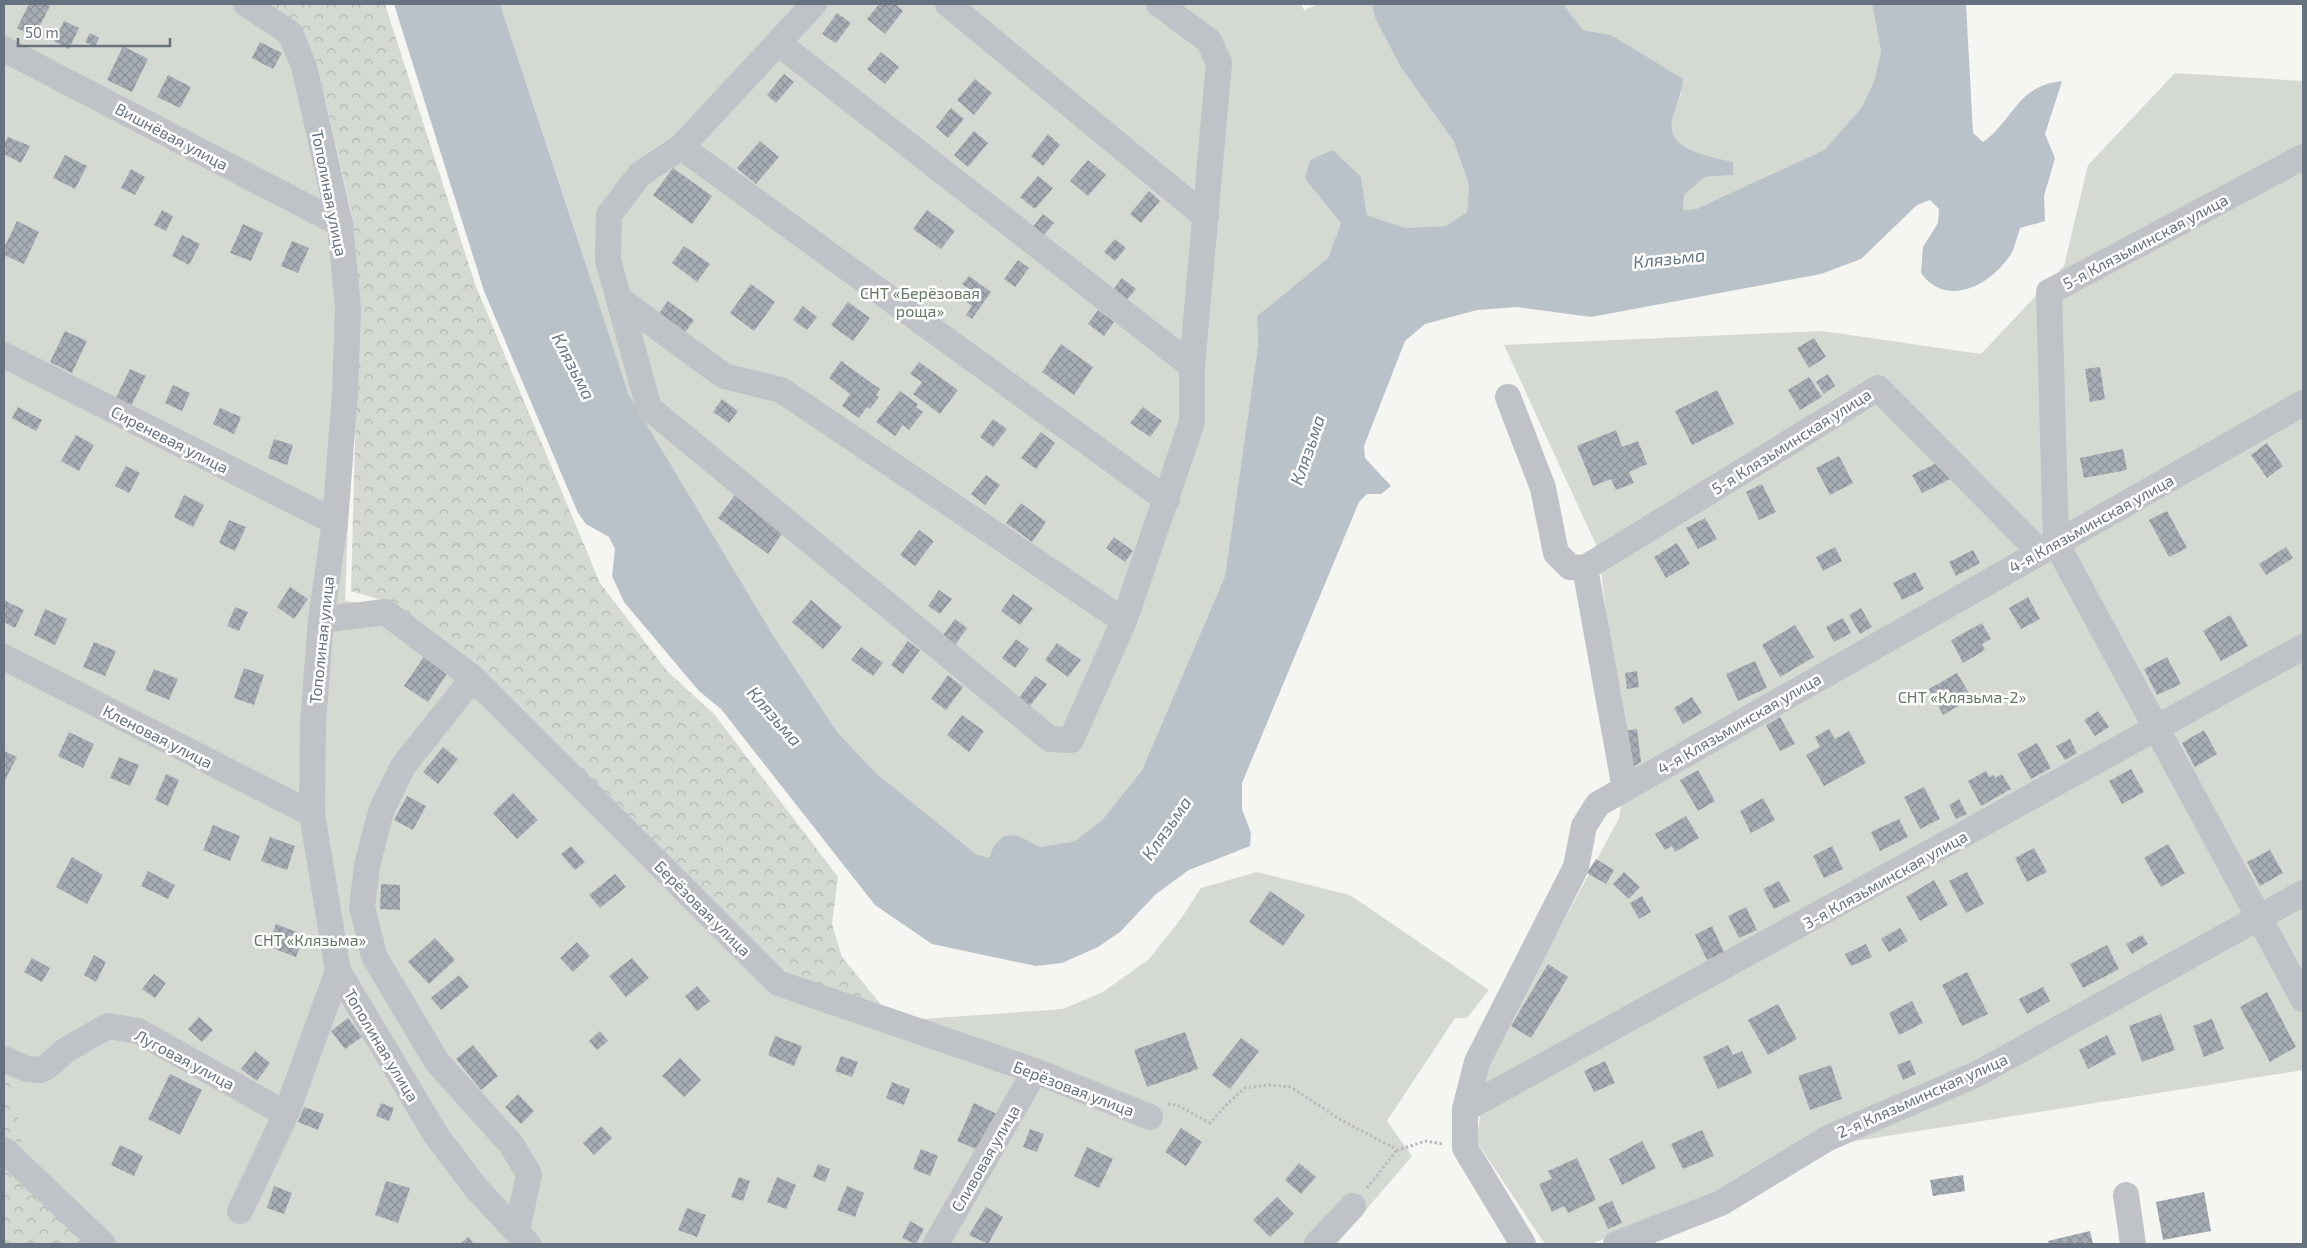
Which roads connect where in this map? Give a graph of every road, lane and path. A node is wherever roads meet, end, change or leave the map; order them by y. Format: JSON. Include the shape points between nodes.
{"nodes":[{"id":1,"x":246,"y":4,"type":"edge"},
{"id":2,"x":814,"y":4,"type":"edge"},
{"id":3,"x":948,"y":4,"type":"edge"},
{"id":4,"x":1159,"y":4,"type":"edge"},
{"id":5,"x":778,"y":43,"type":"junction"},
{"id":6,"x":4,"y":49,"type":"edge"},
{"id":7,"x":681,"y":147,"type":"junction"},
{"id":8,"x":2303,"y":157,"type":"edge"},
{"id":9,"x":1206,"y":217,"type":"junction"},
{"id":10,"x":340,"y":224,"type":"junction"},
{"id":11,"x":619,"y":299,"type":"junction"},
{"id":12,"x":4,"y":356,"type":"edge"},
{"id":13,"x":1192,"y":366,"type":"junction"},
{"id":14,"x":1508,"y":397,"type":"dead end"},
{"id":15,"x":2303,"y":403,"type":"edge"},
{"id":16,"x":1167,"y":500,"type":"junction"},
{"id":17,"x":335,"y":522,"type":"junction"},
{"id":18,"x":2048,"y":547,"type":"junction"},
{"id":19,"x":1585,"y":568,"type":"junction"},
{"id":20,"x":321,"y":620,"type":"junction"},
{"id":21,"x":1124,"y":621,"type":"junction"},
{"id":22,"x":2303,"y":647,"type":"edge"},
{"id":23,"x":4,"y":657,"type":"edge"},
{"id":24,"x":474,"y":678,"type":"junction"},
{"id":25,"x":2157,"y":729,"type":"junction"},
{"id":26,"x":1625,"y":789,"type":"junction"},
{"id":27,"x":312,"y":814,"type":"junction"},
{"id":28,"x":2303,"y":893,"type":"edge"},
{"id":29,"x":2259,"y":918,"type":"junction"},
{"id":30,"x":338,"y":971,"type":"junction"},
{"id":31,"x":2303,"y":999,"type":"edge"},
{"id":32,"x":404,"y":1006,"type":"junction"},
{"id":33,"x":371,"y":1028,"type":"junction"},
{"id":34,"x":4,"y":1059,"type":"edge"},
{"id":35,"x":437,"y":1062,"type":"junction"},
{"id":36,"x":1035,"y":1072,"type":"junction"},
{"id":37,"x":405,"y":1084,"type":"junction"},
{"id":38,"x":1465,"y":1109,"type":"junction"},
{"id":39,"x":286,"y":1114,"type":"junction"},
{"id":40,"x":1150,"y":1117,"type":"joint"},
{"id":41,"x":1465,"y":1148,"type":"junction"},
{"id":42,"x":4,"y":1150,"type":"edge"},
{"id":43,"x":1398,"y":1150,"type":"junction"},
{"id":44,"x":2126,"y":1195,"type":"dead end"},
{"id":45,"x":1353,"y":1206,"type":"joint"},
{"id":46,"x":240,"y":1210,"type":"dead end"},
{"id":47,"x":523,"y":1238,"type":"edge"},
{"id":48,"x":103,"y":1244,"type":"edge"},
{"id":49,"x":936,"y":1244,"type":"edge"},
{"id":50,"x":1317,"y":1244,"type":"edge"},
{"id":51,"x":1523,"y":1244,"type":"edge"},
{"id":52,"x":1616,"y":1244,"type":"edge"},
{"id":53,"x":2133,"y":1244,"type":"edge"}],
"edges":[{"from":1,"to":10,"type":"street","name":"Тополиная улица","via":[[290,33],[304,66]]},
{"from":2,"to":5,"type":"street"},
{"from":3,"to":9,"type":"street"},
{"from":4,"to":9,"type":"street","via":[[1209,41],[1219,63]]},
{"from":5,"to":7,"type":"street"},
{"from":5,"to":13,"type":"street"},
{"from":6,"to":10,"type":"street","name":"Вишнёвая улица"},
{"from":7,"to":11,"type":"street","via":[[640,174],[609,215],[608,260]]},
{"from":7,"to":16,"type":"street"},
{"from":8,"to":18,"type":"street","name":"5-я Клязьминская улица","via":[[2049,292]]},
{"from":9,"to":13,"type":"street"},
{"from":10,"to":17,"type":"street","name":"Тополиная улица","via":[[348,308]]},
{"from":11,"to":21,"type":"street","via":[[724,376],[781,390]]},
{"from":11,"to":21,"type":"street","via":[[649,408],[1050,739],[1071,740]]},
{"from":12,"to":17,"type":"street","name":"Сиреневая улица"},
{"from":13,"to":16,"type":"street","via":[[1192,422]]},
{"from":14,"to":19,"type":"street","via":[[1543,488],[1556,553],[1570,567]]},
{"from":15,"to":18,"type":"street","name":"4-я Клязьминская улица"},
{"from":16,"to":21,"type":"street"},
{"from":17,"to":20,"type":"street","name":"Тополиная улица"},
{"from":18,"to":19,"type":"street","name":"5-я Клязьминская улица","via":[[1878,388]]},
{"from":18,"to":25,"type":"street"},
{"from":18,"to":26,"type":"street","name":"4-я Клязьминская улица"},
{"from":19,"to":26,"type":"street"},
{"from":20,"to":24,"type":"street","name":"Берёзовая улица","via":[[385,612]]},
{"from":20,"to":27,"type":"street","name":"Тополиная улица","via":[[313,723]]},
{"from":22,"to":25,"type":"street","name":"3-я Клязьминская улица"},
{"from":23,"to":27,"type":"street","name":"Кленовая улица"},
{"from":24,"to":32,"type":"street","via":[[403,766],[381,812],[367,866],[362,907],[374,956]]},
{"from":24,"to":36,"type":"street","name":"Берёзовая улица","via":[[778,983]]},
{"from":25,"to":29,"type":"street"},
{"from":25,"to":38,"type":"street","name":"3-я Клязьминская улица"},
{"from":26,"to":38,"type":"street","name":"4-я Клязьминская улица","via":[[1598,804],[1584,826],[1576,867],[1477,1062]]},
{"from":27,"to":30,"type":"street","name":"Тополиная улица"},
{"from":28,"to":29,"type":"street","name":"2-я Клязьминская улица"},
{"from":29,"to":31,"type":"street"},
{"from":29,"to":52,"type":"street","name":"2-я Клязьминская улица","via":[[1977,1074],[1828,1138],[1721,1203]]},
{"from":30,"to":33,"type":"street","name":"Тополиная улица"},
{"from":30,"to":39,"type":"street"},
{"from":32,"to":33,"type":"street"},
{"from":32,"to":35,"type":"street"},
{"from":33,"to":37,"type":"street","name":"Тополиная улица"},
{"from":34,"to":39,"type":"street","name":"Луговая улица","via":[[27,1069],[40,1070],[66,1050],[108,1026],[138,1031]]},
{"from":35,"to":37,"type":"street"},
{"from":35,"to":47,"type":"street","via":[[511,1144],[529,1174]]},
{"from":36,"to":40,"type":"street","name":"Берёзовая улица"},
{"from":36,"to":49,"type":"street","name":"Сливовая улица"},
{"from":37,"to":47,"type":"street","name":"Тополиная улица","via":[[436,1135],[476,1188]]},
{"from":38,"to":41,"type":"street","name":"4-я Клязьминская улица"},
{"from":39,"to":46,"type":"street"},
{"from":40,"to":43,"type":"path","via":[[1164,1103],[1177,1105],[1210,1124],[1245,1088],[1291,1087],[1341,1120]]},
{"from":41,"to":43,"type":"path","via":[[1426,1141]]},
{"from":41,"to":51,"type":"street"},
{"from":42,"to":48,"type":"street"},
{"from":43,"to":45,"type":"path"},
{"from":44,"to":53,"type":"street"},
{"from":45,"to":50,"type":"street"}]}
